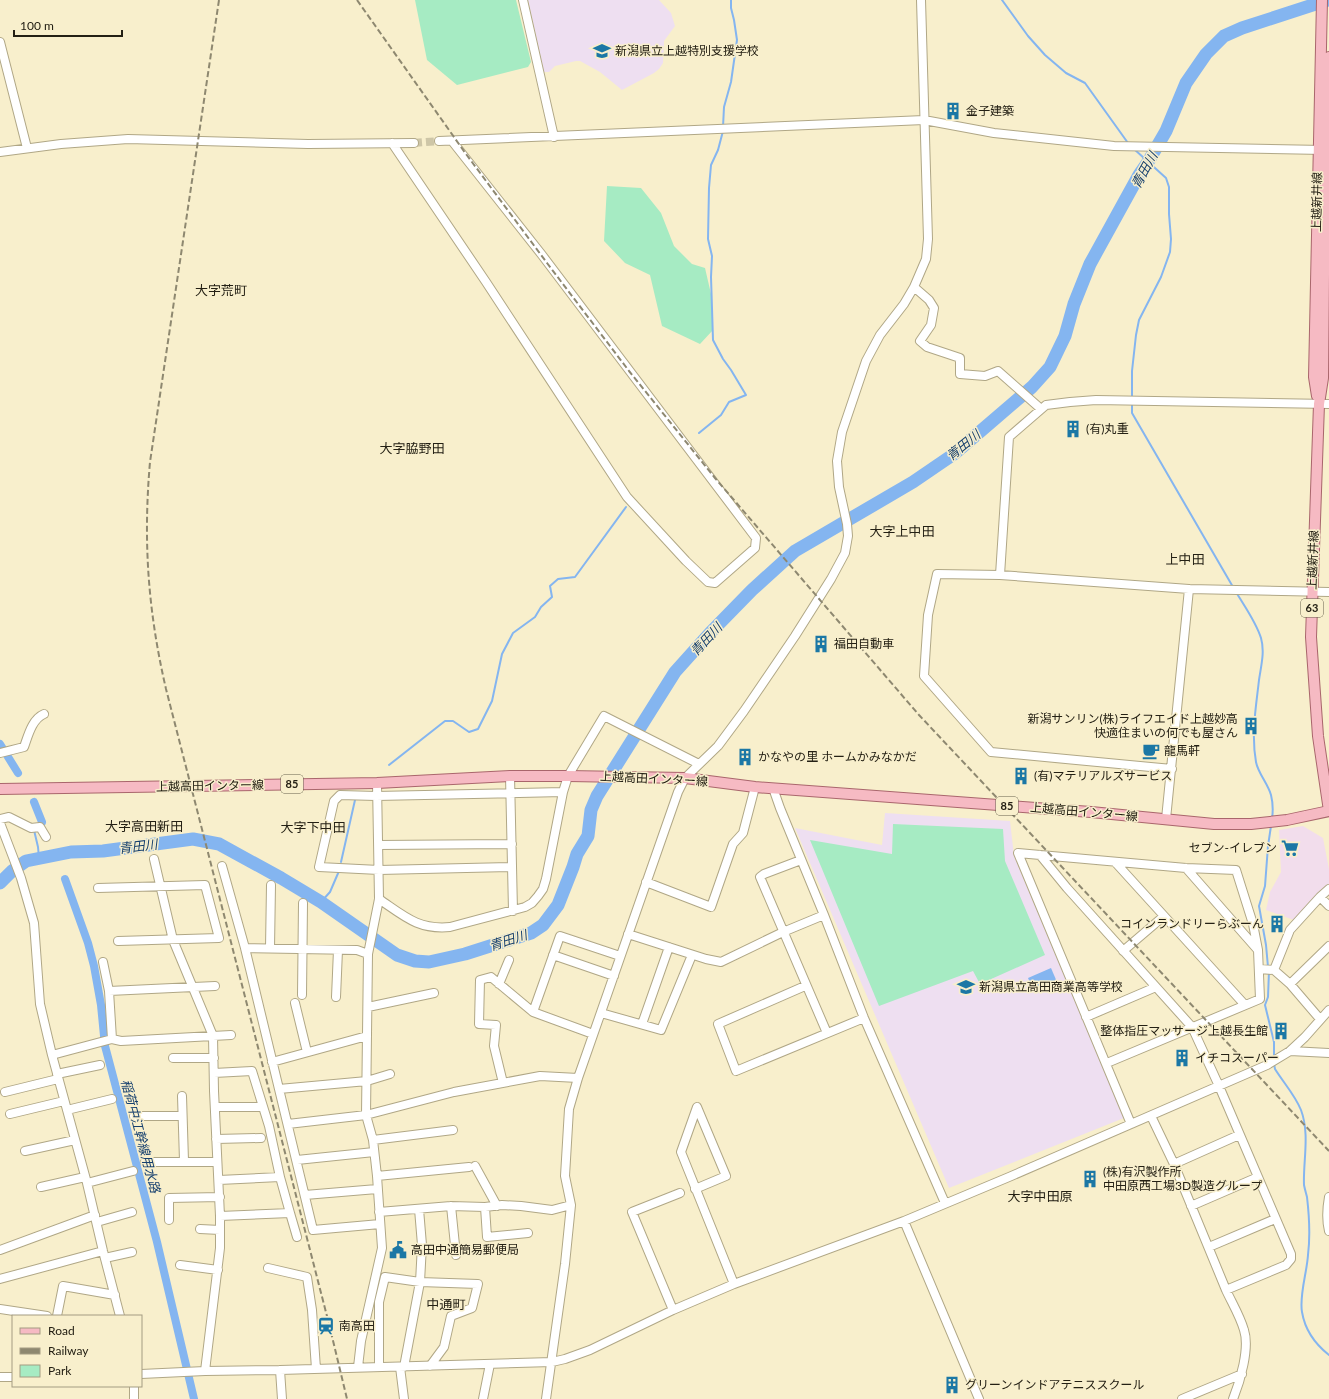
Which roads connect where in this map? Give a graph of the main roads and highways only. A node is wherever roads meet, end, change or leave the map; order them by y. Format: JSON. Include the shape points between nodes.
{"nodes":[{"id":1,"x":1322,"y":0,"type":"edge"},
{"id":2,"x":1329,"y":57,"type":"edge"},
{"id":3,"x":1325,"y":150,"type":"edge"},
{"id":4,"x":0,"y":789,"type":"edge"},
{"id":5,"x":1329,"y":811,"type":"edge"}],
"edges":[{"from":1,"to":3,"type":"main road","name":"上越新井線","number":"63"},
{"from":2,"to":3,"type":"main road","name":"上越新井線","number":"63"},
{"from":3,"to":5,"type":"main road","name":"上越新井線","number":"63","via":[[1314,378],[1318,404],[1312,654],[1318,736]]},
{"from":4,"to":5,"type":"main road","name":"上越高田インター線","number":"85","via":[[377,783],[510,776],[583,776],[685,778],[755,787],[1091,812],[1214,824],[1251,824],[1287,820]]}]}
